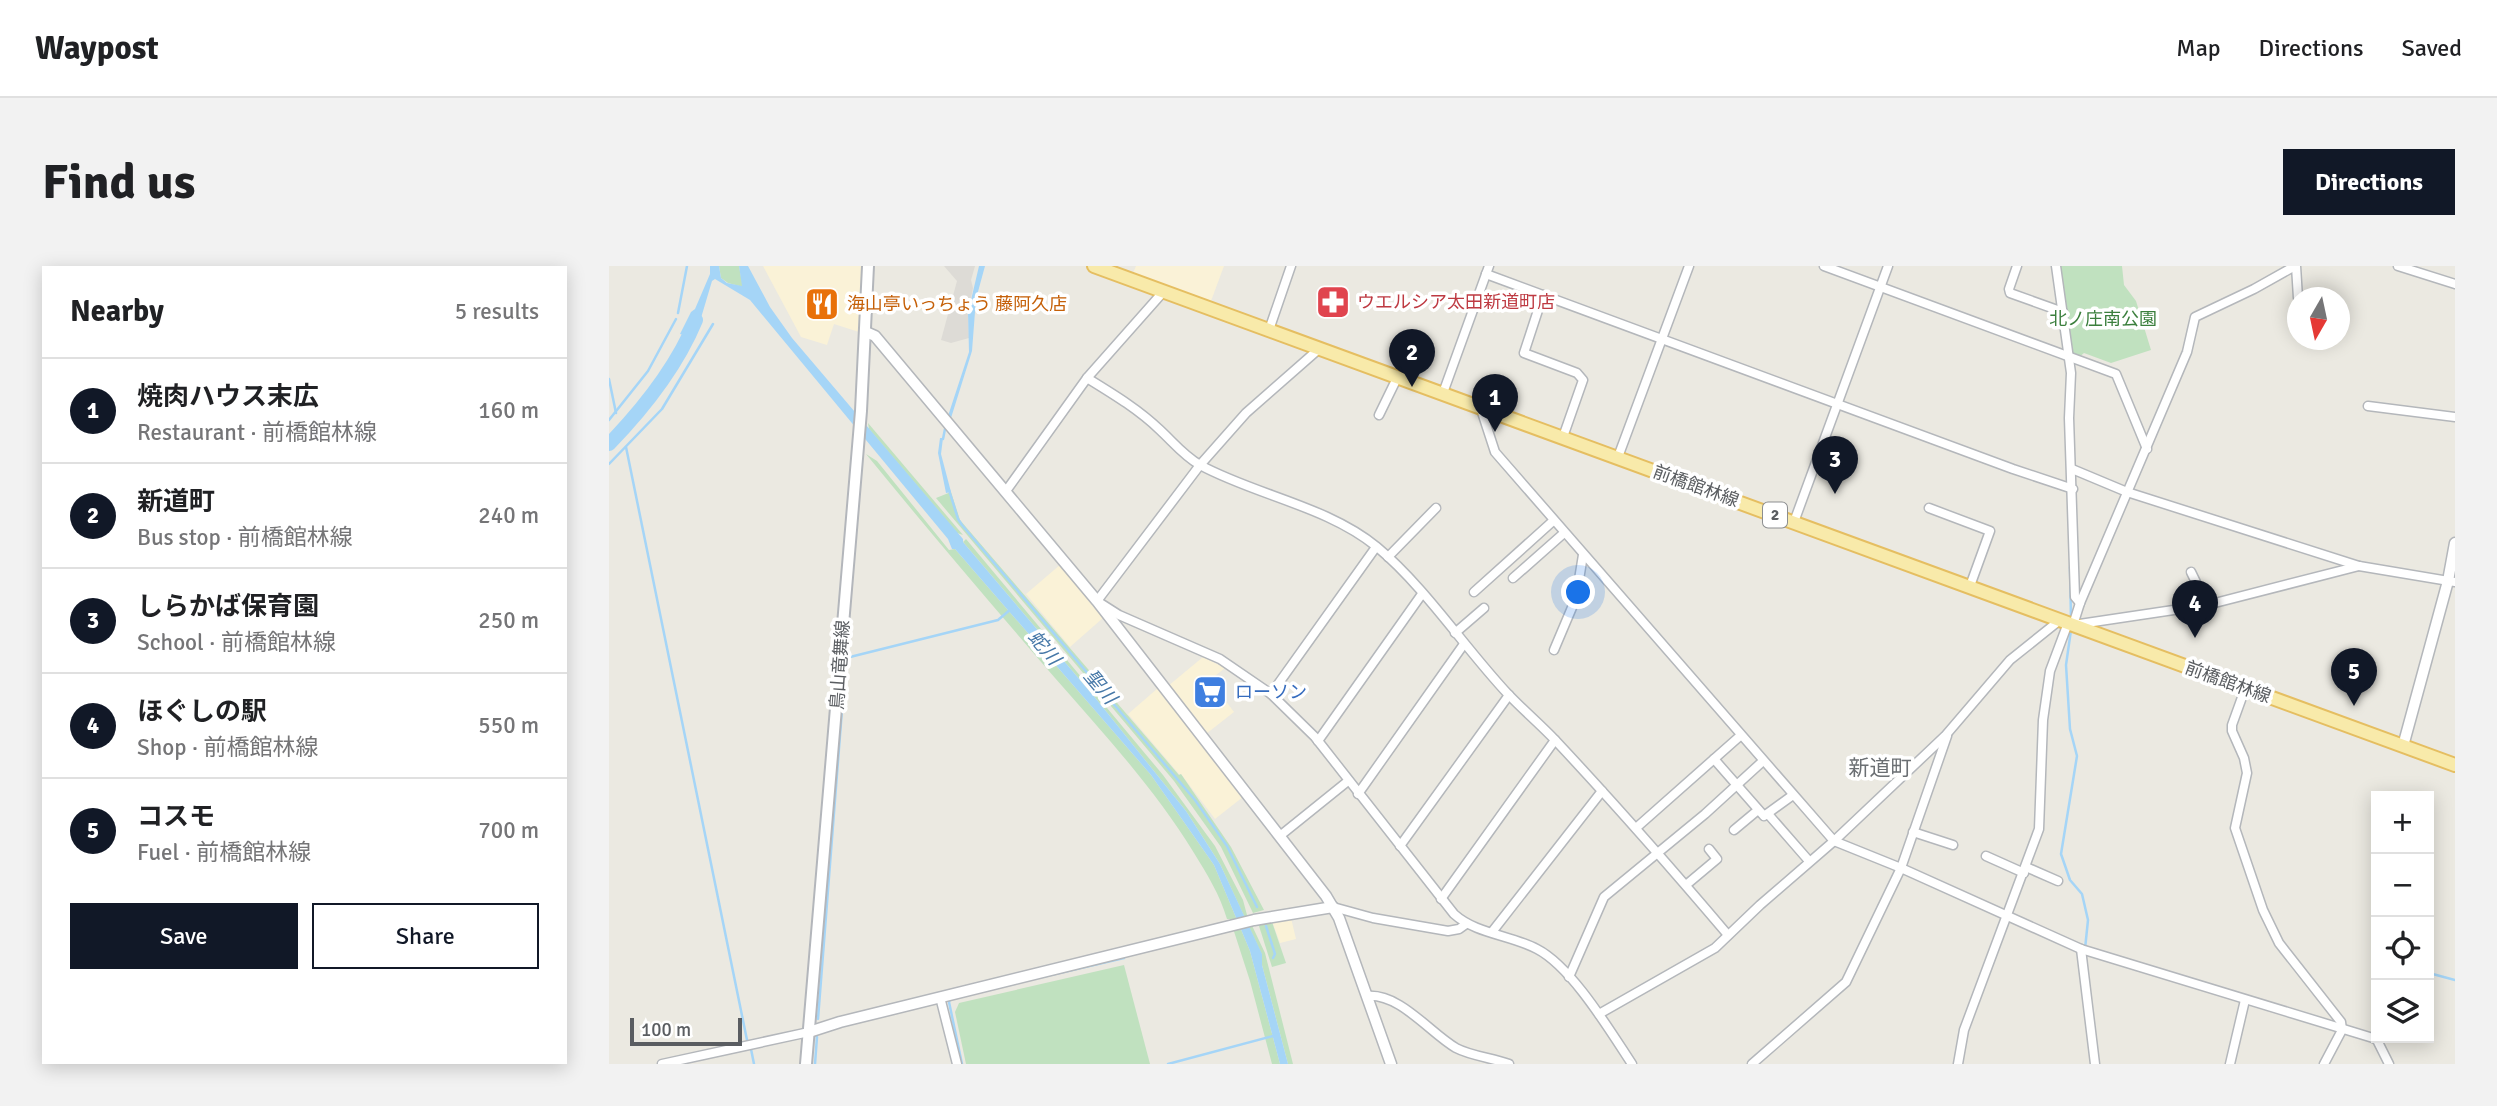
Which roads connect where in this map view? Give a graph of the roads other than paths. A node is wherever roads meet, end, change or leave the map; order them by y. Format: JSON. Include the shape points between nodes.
{"nodes":[{"id":1,"x":869,"y":266,"type":"edge"},
{"id":2,"x":1094,"y":266,"type":"edge"},
{"id":3,"x":1291,"y":266,"type":"edge"},
{"id":4,"x":1689,"y":266,"type":"edge"},
{"id":5,"x":1824,"y":266,"type":"edge"},
{"id":6,"x":1888,"y":266,"type":"edge"},
{"id":7,"x":2017,"y":266,"type":"edge"},
{"id":8,"x":2056,"y":266,"type":"edge"},
{"id":9,"x":2296,"y":266,"type":"edge"},
{"id":10,"x":2398,"y":266,"type":"edge"},
{"id":11,"x":1487,"y":270,"type":"edge"},
{"id":12,"x":2455,"y":284,"type":"edge"},
{"id":13,"x":1880,"y":287,"type":"junction"},
{"id":14,"x":2297,"y":287,"type":"edge"},
{"id":15,"x":1164,"y":291,"type":"junction"},
{"id":16,"x":1543,"y":295,"type":"junction"},
{"id":17,"x":2063,"y":312,"type":"junction"},
{"id":18,"x":1269,"y":330,"type":"junction"},
{"id":19,"x":866,"y":332,"type":"junction"},
{"id":20,"x":1662,"y":338,"type":"junction"},
{"id":21,"x":1320,"y":348,"type":"junction"},
{"id":22,"x":2068,"y":356,"type":"junction"},
{"id":23,"x":1398,"y":376,"type":"junction"},
{"id":24,"x":1087,"y":378,"type":"junction"},
{"id":25,"x":1443,"y":393,"type":"junction"},
{"id":26,"x":1837,"y":403,"type":"junction"},
{"id":27,"x":1480,"y":406,"type":"junction"},
{"id":28,"x":2368,"y":406,"type":"dead end"},
{"id":29,"x":1379,"y":415,"type":"dead end"},
{"id":30,"x":2455,"y":417,"type":"edge"},
{"id":31,"x":1563,"y":437,"type":"junction"},
{"id":32,"x":2147,"y":449,"type":"junction"},
{"id":33,"x":1618,"y":457,"type":"junction"},
{"id":34,"x":1200,"y":465,"type":"junction"},
{"id":35,"x":2072,"y":468,"type":"junction"},
{"id":36,"x":2073,"y":489,"type":"junction"},
{"id":37,"x":1006,"y":491,"type":"junction"},
{"id":38,"x":2127,"y":492,"type":"junction"},
{"id":39,"x":1436,"y":508,"type":"dead end"},
{"id":40,"x":1929,"y":508,"type":"dead end"},
{"id":41,"x":1553,"y":521,"type":"junction"},
{"id":42,"x":1794,"y":522,"type":"junction"},
{"id":43,"x":1564,"y":533,"type":"junction"},
{"id":44,"x":2455,"y":543,"type":"edge"},
{"id":45,"x":1376,"y":547,"type":"junction"},
{"id":46,"x":1583,"y":555,"type":"junction"},
{"id":47,"x":1388,"y":557,"type":"junction"},
{"id":48,"x":2359,"y":566,"type":"junction"},
{"id":49,"x":2191,"y":572,"type":"dead end"},
{"id":50,"x":1513,"y":578,"type":"dead end"},
{"id":51,"x":2451,"y":582,"type":"edge"},
{"id":52,"x":1970,"y":586,"type":"junction"},
{"id":53,"x":1474,"y":592,"type":"dead end"},
{"id":54,"x":1422,"y":594,"type":"junction"},
{"id":55,"x":1097,"y":601,"type":"junction"},
{"id":56,"x":2080,"y":603,"type":"junction"},
{"id":57,"x":2207,"y":606,"type":"junction"},
{"id":58,"x":1484,"y":608,"type":"dead end"},
{"id":59,"x":2067,"y":623,"type":"junction"},
{"id":60,"x":1455,"y":633,"type":"junction"},
{"id":61,"x":1464,"y":644,"type":"junction"},
{"id":62,"x":1554,"y":650,"type":"dead end"},
{"id":63,"x":2245,"y":689,"type":"junction"},
{"id":64,"x":1271,"y":694,"type":"junction"},
{"id":65,"x":1509,"y":695,"type":"junction"},
{"id":66,"x":1948,"y":733,"type":"junction"},
{"id":67,"x":1740,"y":736,"type":"junction"},
{"id":68,"x":1555,"y":740,"type":"junction"},
{"id":69,"x":1318,"y":741,"type":"junction"},
{"id":70,"x":2403,"y":746,"type":"junction"},
{"id":71,"x":1714,"y":759,"type":"junction"},
{"id":72,"x":1763,"y":761,"type":"junction"},
{"id":73,"x":2455,"y":765,"type":"edge"},
{"id":74,"x":1348,"y":781,"type":"junction"},
{"id":75,"x":1737,"y":786,"type":"junction"},
{"id":76,"x":1602,"y":791,"type":"junction"},
{"id":77,"x":1357,"y":794,"type":"junction"},
{"id":78,"x":1793,"y":795,"type":"junction"},
{"id":79,"x":1758,"y":810,"type":"junction"},
{"id":80,"x":1768,"y":814,"type":"junction"},
{"id":81,"x":1636,"y":828,"type":"junction"},
{"id":82,"x":1734,"y":830,"type":"dead end"},
{"id":83,"x":1913,"y":832,"type":"junction"},
{"id":84,"x":1281,"y":835,"type":"junction"},
{"id":85,"x":1834,"y":841,"type":"junction"},
{"id":86,"x":1953,"y":845,"type":"dead end"},
{"id":87,"x":1400,"y":846,"type":"junction"},
{"id":88,"x":1709,"y":849,"type":"dead end"},
{"id":89,"x":1659,"y":853,"type":"junction"},
{"id":90,"x":1986,"y":856,"type":"dead end"},
{"id":91,"x":1809,"y":861,"type":"junction"},
{"id":92,"x":1901,"y":867,"type":"junction"},
{"id":93,"x":2025,"y":870,"type":"junction"},
{"id":94,"x":2059,"y":881,"type":"dead end"},
{"id":95,"x":1686,"y":886,"type":"junction"},
{"id":96,"x":1441,"y":899,"type":"junction"},
{"id":97,"x":1333,"y":907,"type":"junction"},
{"id":98,"x":2007,"y":916,"type":"junction"},
{"id":99,"x":1466,"y":924,"type":"junction"},
{"id":100,"x":1492,"y":932,"type":"junction"},
{"id":101,"x":1728,"y":935,"type":"junction"},
{"id":102,"x":2081,"y":949,"type":"junction"},
{"id":103,"x":1569,"y":977,"type":"junction"},
{"id":104,"x":1367,"y":996,"type":"junction"},
{"id":105,"x":940,"y":997,"type":"junction"},
{"id":106,"x":2245,"y":1000,"type":"junction"},
{"id":107,"x":1599,"y":1014,"type":"junction"},
{"id":108,"x":2342,"y":1030,"type":"junction"},
{"id":109,"x":809,"y":1032,"type":"junction"},
{"id":110,"x":1499,"y":1062,"type":"edge"},
{"id":111,"x":662,"y":1064,"type":"edge"},
{"id":112,"x":806,"y":1064,"type":"edge"},
{"id":113,"x":957,"y":1064,"type":"edge"},
{"id":114,"x":1391,"y":1064,"type":"edge"},
{"id":115,"x":1509,"y":1064,"type":"edge"},
{"id":116,"x":1632,"y":1064,"type":"edge"},
{"id":117,"x":1752,"y":1064,"type":"edge"},
{"id":118,"x":1958,"y":1064,"type":"edge"},
{"id":119,"x":2095,"y":1064,"type":"edge"},
{"id":120,"x":2230,"y":1064,"type":"edge"},
{"id":121,"x":2324,"y":1064,"type":"edge"},
{"id":122,"x":2389,"y":1064,"type":"edge"}],
"edges":[{"from":1,"to":19,"type":"main road","name":"鳥山竜舞線"},
{"from":2,"to":15,"type":"main road","name":"前橋館林線","number":"2"},
{"from":3,"to":18,"type":"street"},
{"from":4,"to":20,"type":"street"},
{"from":5,"to":13,"type":"street"},
{"from":6,"to":13,"type":"street"},
{"from":7,"to":17,"type":"street","via":[[2010,293]]},
{"from":8,"to":17,"type":"street"},
{"from":9,"to":14,"type":"street"},
{"from":9,"to":32,"type":"street","via":[[2195,317],[2187,352]]},
{"from":10,"to":12,"type":"street"},
{"from":11,"to":16,"type":"street"},
{"from":11,"to":25,"type":"street"},
{"from":13,"to":22,"type":"street"},
{"from":13,"to":26,"type":"street"},
{"from":15,"to":18,"type":"main road","name":"前橋館林線","number":"2"},
{"from":15,"to":24,"type":"street"},
{"from":16,"to":20,"type":"street"},
{"from":16,"to":31,"type":"street","via":[[1524,353],[1577,373],[1583,380]]},
{"from":17,"to":22,"type":"street"},
{"from":18,"to":21,"type":"main road","name":"前橋館林線","number":"2"},
{"from":19,"to":37,"type":"street","via":[[875,336]]},
{"from":19,"to":109,"type":"main road","name":"鳥山竜舞線"},
{"from":20,"to":26,"type":"street"},
{"from":20,"to":33,"type":"street"},
{"from":21,"to":23,"type":"main road","name":"前橋館林線","number":"2"},
{"from":21,"to":34,"type":"street","via":[[1246,413]]},
{"from":22,"to":32,"type":"street","via":[[2116,374]]},
{"from":22,"to":35,"type":"street"},
{"from":23,"to":25,"type":"main road","name":"前橋館林線","number":"2"},
{"from":23,"to":29,"type":"street"},
{"from":24,"to":34,"type":"street","via":[[1134,408]]},
{"from":24,"to":37,"type":"street"},
{"from":25,"to":27,"type":"main road","name":"前橋館林線","number":"2"},
{"from":26,"to":36,"type":"street"},
{"from":26,"to":42,"type":"street"},
{"from":27,"to":31,"type":"main road","name":"前橋館林線","number":"2"},
{"from":27,"to":41,"type":"street","via":[[1495,452]]},
{"from":28,"to":30,"type":"street"},
{"from":31,"to":33,"type":"main road","name":"前橋館林線","number":"2"},
{"from":32,"to":38,"type":"street"},
{"from":33,"to":42,"type":"main road","name":"前橋館林線","number":"2"},
{"from":34,"to":45,"type":"street","via":[[1310,511]]},
{"from":34,"to":55,"type":"street"},
{"from":35,"to":36,"type":"street"},
{"from":35,"to":38,"type":"street"},
{"from":36,"to":56,"type":"street","via":[[2075,597]]},
{"from":37,"to":55,"type":"street"},
{"from":38,"to":48,"type":"street"},
{"from":38,"to":56,"type":"street"},
{"from":39,"to":47,"type":"street"},
{"from":40,"to":52,"type":"street","via":[[1990,531]]},
{"from":41,"to":43,"type":"street"},
{"from":41,"to":53,"type":"street"},
{"from":42,"to":52,"type":"main road","name":"前橋館林線","number":"2"},
{"from":43,"to":46,"type":"street"},
{"from":43,"to":50,"type":"street"},
{"from":44,"to":51,"type":"street"},
{"from":45,"to":47,"type":"street"},
{"from":45,"to":64,"type":"street"},
{"from":46,"to":62,"type":"street","via":[[1576,598]]},
{"from":46,"to":67,"type":"street"},
{"from":47,"to":54,"type":"street"},
{"from":48,"to":51,"type":"street"},
{"from":48,"to":57,"type":"street"},
{"from":49,"to":57,"type":"street"},
{"from":51,"to":70,"type":"street"},
{"from":52,"to":59,"type":"main road","name":"前橋館林線","number":"2"},
{"from":54,"to":60,"type":"street"},
{"from":54,"to":69,"type":"street"},
{"from":55,"to":64,"type":"street","via":[[1220,659]]},
{"from":55,"to":84,"type":"street"},
{"from":56,"to":59,"type":"street"},
{"from":57,"to":59,"type":"street"},
{"from":58,"to":60,"type":"street"},
{"from":59,"to":63,"type":"main road","name":"前橋館林線","number":"2"},
{"from":59,"to":66,"type":"street","via":[[2010,660]]},
{"from":59,"to":93,"type":"street","via":[[2050,671],[2043,720],[2039,829]]},
{"from":60,"to":61,"type":"street"},
{"from":61,"to":65,"type":"street"},
{"from":61,"to":77,"type":"street"},
{"from":63,"to":70,"type":"main road","name":"前橋館林線","number":"2"},
{"from":63,"to":108,"type":"street","via":[[2232,725],[2247,773],[2235,828],[2279,943],[2341,1022]]},
{"from":64,"to":69,"type":"street"},
{"from":65,"to":68,"type":"street"},
{"from":65,"to":87,"type":"street"},
{"from":66,"to":83,"type":"street"},
{"from":66,"to":85,"type":"street"},
{"from":67,"to":71,"type":"street"},
{"from":67,"to":72,"type":"street"},
{"from":68,"to":76,"type":"street"},
{"from":68,"to":96,"type":"street"},
{"from":69,"to":74,"type":"street"},
{"from":70,"to":73,"type":"main road","name":"前橋館林線","number":"2"},
{"from":71,"to":75,"type":"street"},
{"from":71,"to":81,"type":"street"},
{"from":72,"to":75,"type":"street"},
{"from":72,"to":78,"type":"street"},
{"from":74,"to":77,"type":"street"},
{"from":74,"to":84,"type":"street"},
{"from":75,"to":79,"type":"street"},
{"from":75,"to":89,"type":"street"},
{"from":76,"to":81,"type":"street"},
{"from":76,"to":100,"type":"street"},
{"from":77,"to":87,"type":"street"},
{"from":78,"to":80,"type":"street"},
{"from":78,"to":85,"type":"street"},
{"from":79,"to":80,"type":"street"},
{"from":79,"to":82,"type":"street"},
{"from":80,"to":91,"type":"street"},
{"from":81,"to":89,"type":"street"},
{"from":83,"to":86,"type":"street"},
{"from":83,"to":92,"type":"street"},
{"from":84,"to":97,"type":"street"},
{"from":85,"to":91,"type":"street"},
{"from":85,"to":92,"type":"street"},
{"from":87,"to":96,"type":"street"},
{"from":88,"to":95,"type":"street","via":[[1717,859]]},
{"from":89,"to":95,"type":"street"},
{"from":89,"to":103,"type":"street","via":[[1604,897]]},
{"from":90,"to":93,"type":"street"},
{"from":91,"to":101,"type":"street"},
{"from":92,"to":98,"type":"street"},
{"from":92,"to":117,"type":"street","via":[[1846,982]]},
{"from":93,"to":94,"type":"street"},
{"from":93,"to":98,"type":"street"},
{"from":95,"to":101,"type":"street"},
{"from":96,"to":99,"type":"street"},
{"from":97,"to":99,"type":"street","via":[[1448,931]]},
{"from":97,"to":104,"type":"street"},
{"from":97,"to":105,"type":"street","via":[[1230,926]]},
{"from":98,"to":102,"type":"street"},
{"from":98,"to":118,"type":"street","via":[[1964,1030]]},
{"from":99,"to":100,"type":"street"},
{"from":100,"to":103,"type":"street","via":[[1541,950]]},
{"from":101,"to":107,"type":"street","via":[[1715,948]]},
{"from":102,"to":106,"type":"street"},
{"from":102,"to":119,"type":"street"},
{"from":103,"to":107,"type":"street"},
{"from":104,"to":110,"type":"street","via":[[1408,1011],[1457,1049]]},
{"from":104,"to":114,"type":"street"},
{"from":105,"to":109,"type":"street"},
{"from":105,"to":113,"type":"street"},
{"from":106,"to":108,"type":"street"},
{"from":106,"to":120,"type":"street"},
{"from":107,"to":116,"type":"street"},
{"from":108,"to":121,"type":"street"},
{"from":108,"to":122,"type":"street","via":[[2377,1040]]},
{"from":109,"to":111,"type":"street"},
{"from":109,"to":112,"type":"main road","name":"鳥山竜舞線"},
{"from":110,"to":115,"type":"street"}]}
